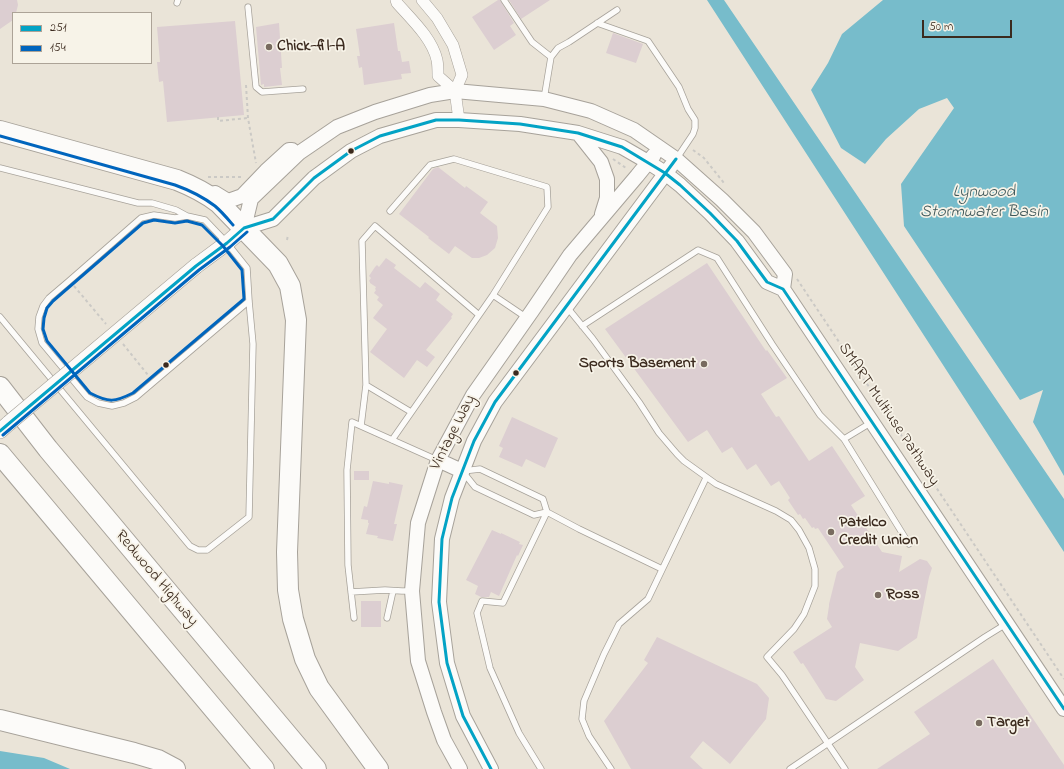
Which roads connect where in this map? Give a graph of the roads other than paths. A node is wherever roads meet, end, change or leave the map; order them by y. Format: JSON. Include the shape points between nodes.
{"nodes":[{"id":1,"x":396,"y":0,"type":"edge"},
{"id":2,"x":422,"y":0,"type":"edge"},
{"id":3,"x":504,"y":0,"type":"edge"},
{"id":4,"x":248,"y":7,"type":"dead end"},
{"id":5,"x":616,"y":10,"type":"dead end"},
{"id":6,"x":597,"y":23,"type":"junction"},
{"id":7,"x":551,"y":57,"type":"junction"},
{"id":8,"x":303,"y":89,"type":"dead end"},
{"id":9,"x":455,"y":91,"type":"junction"},
{"id":10,"x":544,"y":99,"type":"junction"},
{"id":11,"x":459,"y":120,"type":"junction"},
{"id":12,"x":0,"y":131,"type":"edge"},
{"id":13,"x":578,"y":133,"type":"junction"},
{"id":14,"x":659,"y":147,"type":"junction"},
{"id":15,"x":306,"y":148,"type":"junction"},
{"id":16,"x":676,"y":159,"type":"junction"},
{"id":17,"x":648,"y":162,"type":"junction"},
{"id":18,"x":0,"y":168,"type":"edge"},
{"id":19,"x":665,"y":173,"type":"junction"},
{"id":20,"x":204,"y":184,"type":"junction"},
{"id":21,"x":390,"y":211,"type":"dead end"},
{"id":22,"x":187,"y":216,"type":"junction"},
{"id":23,"x":601,"y":218,"type":"junction"},
{"id":24,"x":244,"y":228,"type":"junction"},
{"id":25,"x":227,"y":243,"type":"junction"},
{"id":26,"x":783,"y":289,"type":"junction"},
{"id":27,"x":493,"y":295,"type":"junction"},
{"id":28,"x":249,"y":301,"type":"junction"},
{"id":29,"x":566,"y":306,"type":"junction"},
{"id":30,"x":479,"y":315,"type":"junction"},
{"id":31,"x":0,"y":316,"type":"edge"},
{"id":32,"x":527,"y":318,"type":"junction"},
{"id":33,"x":582,"y":326,"type":"junction"},
{"id":34,"x":366,"y":385,"type":"junction"},
{"id":35,"x":0,"y":387,"type":"edge"},
{"id":36,"x":411,"y":412,"type":"junction"},
{"id":37,"x":872,"y":422,"type":"junction"},
{"id":38,"x":361,"y":426,"type":"junction"},
{"id":39,"x":0,"y":431,"type":"edge"},
{"id":40,"x":844,"y":438,"type":"junction"},
{"id":41,"x":392,"y":440,"type":"junction"},
{"id":42,"x":0,"y":454,"type":"edge"},
{"id":43,"x":438,"y":460,"type":"junction"},
{"id":44,"x":462,"y":471,"type":"junction"},
{"id":45,"x":706,"y":478,"type":"junction"},
{"id":46,"x":547,"y":512,"type":"junction"},
{"id":47,"x":909,"y":544,"type":"dead end"},
{"id":48,"x":662,"y":569,"type":"junction"},
{"id":49,"x":393,"y":591,"type":"junction"},
{"id":50,"x":412,"y":591,"type":"junction"},
{"id":51,"x":351,"y":592,"type":"junction"},
{"id":52,"x":354,"y":618,"type":"dead end"},
{"id":53,"x":387,"y":618,"type":"dead end"},
{"id":54,"x":1007,"y":624,"type":"junction"},
{"id":55,"x":1064,"y":709,"type":"edge"},
{"id":56,"x":0,"y":720,"type":"edge"},
{"id":57,"x":828,"y":744,"type":"junction"},
{"id":58,"x":174,"y":769,"type":"edge"},
{"id":59,"x":264,"y":769,"type":"edge"},
{"id":60,"x":316,"y":769,"type":"edge"},
{"id":61,"x":378,"y":769,"type":"edge"},
{"id":62,"x":460,"y":769,"type":"edge"},
{"id":63,"x":491,"y":769,"type":"edge"},
{"id":64,"x":541,"y":769,"type":"edge"},
{"id":65,"x":611,"y":769,"type":"edge"},
{"id":66,"x":790,"y":769,"type":"edge"},
{"id":67,"x":845,"y":769,"type":"edge"}],
"edges":[{"from":1,"to":9,"type":"street","via":[[432,46],[437,60],[438,76]]},
{"from":2,"to":9,"type":"street","via":[[437,18],[453,45],[462,75]]},
{"from":3,"to":7,"type":"lane","via":[[532,42]]},
{"from":4,"to":8,"type":"lane","via":[[256,88],[262,92]]},
{"from":5,"to":6,"type":"lane"},
{"from":6,"to":7,"type":"lane","via":[[558,48]]},
{"from":6,"to":16,"type":"lane","via":[[648,41],[679,87],[695,120],[695,128]]},
{"from":7,"to":10,"type":"lane"},
{"from":9,"to":10,"type":"street"},
{"from":9,"to":11,"type":"street"},
{"from":9,"to":15,"type":"street","via":[[430,95],[375,112],[337,127]]},
{"from":10,"to":14,"type":"street","via":[[591,111],[634,130]]},
{"from":11,"to":13,"type":"street","via":[[520,124]]},
{"from":11,"to":24,"type":"street","via":[[436,120],[380,136],[351,151],[314,178],[273,219]]},
{"from":12,"to":20,"type":"highway","via":[[177,180],[197,188]]},
{"from":13,"to":17,"type":"street","via":[[622,147]]},
{"from":13,"to":23,"type":"street","via":[[601,162],[607,179],[607,198]]},
{"from":14,"to":16,"type":"street"},
{"from":14,"to":17,"type":"street","name":"Vintage Way"},
{"from":15,"to":20,"type":"street","via":[[289,150],[242,196],[228,201],[210,191]]},
{"from":15,"to":24,"type":"street","via":[[251,199]]},
{"from":16,"to":19,"type":"street","name":"Vintage Way"},
{"from":16,"to":26,"type":"street","via":[[754,232],[785,274]]},
{"from":17,"to":19,"type":"street"},
{"from":17,"to":23,"type":"street","name":"Vintage Way"},
{"from":18,"to":22,"type":"lane","via":[[138,203],[152,203]]},
{"from":19,"to":26,"type":"street","via":[[737,241],[767,282]]},
{"from":19,"to":29,"type":"street","name":"Vintage Way"},
{"from":20,"to":24,"type":"highway"},
{"from":21,"to":27,"type":"lane","via":[[430,165],[454,159],[547,187],[548,207]]},
{"from":22,"to":25,"type":"lane","via":[[205,220]]},
{"from":22,"to":28,"type":"lane","via":[[175,218],[154,215],[141,218],[49,298],[39,317],[38,329],[42,343],[87,397],[98,404],[112,406],[136,396]]},
{"from":23,"to":32,"type":"street","name":"Vintage Way","via":[[570,255]]},
{"from":24,"to":25,"type":"main road"},
{"from":24,"to":61,"type":"highway","via":[[278,264],[290,286],[296,320],[287,552],[288,590],[293,619],[305,659],[319,688]]},
{"from":25,"to":28,"type":"lane","via":[[247,268]]},
{"from":25,"to":39,"type":"main road","bridge":true,"via":[[196,266]]},
{"from":26,"to":37,"type":"street"},
{"from":27,"to":30,"type":"lane"},
{"from":27,"to":32,"type":"lane"},
{"from":28,"to":31,"type":"lane","via":[[253,344],[249,517],[207,550],[198,550],[190,546]]},
{"from":29,"to":33,"type":"lane"},
{"from":29,"to":44,"type":"street","name":"Vintage Way","via":[[495,402],[474,441]]},
{"from":30,"to":34,"type":"lane","via":[[375,226],[362,241]]},
{"from":30,"to":36,"type":"lane"},
{"from":32,"to":43,"type":"street","name":"Vintage Way","via":[[473,395]]},
{"from":33,"to":40,"type":"lane","via":[[698,250],[717,258],[820,415]]},
{"from":33,"to":45,"type":"lane","via":[[659,432],[684,461]]},
{"from":34,"to":36,"type":"lane"},
{"from":34,"to":38,"type":"lane"},
{"from":35,"to":60,"type":"highway","name":"Redwood Highway","via":[[48,450]]},
{"from":36,"to":41,"type":"lane"},
{"from":37,"to":40,"type":"lane"},
{"from":37,"to":54,"type":"street"},
{"from":38,"to":41,"type":"lane"},
{"from":38,"to":51,"type":"lane","via":[[352,422],[347,470],[348,565]]},
{"from":40,"to":47,"type":"lane"},
{"from":41,"to":43,"type":"lane"},
{"from":42,"to":59,"type":"highway"},
{"from":43,"to":44,"type":"street"},
{"from":43,"to":50,"type":"street","name":"Vintage Way","via":[[418,523]]},
{"from":44,"to":46,"type":"lane","via":[[475,487],[534,515]]},
{"from":44,"to":46,"type":"lane","via":[[480,469],[529,492],[543,499]]},
{"from":44,"to":63,"type":"street","name":"Vintage Way","via":[[442,539],[439,602],[447,663],[463,716]]},
{"from":45,"to":48,"type":"lane"},
{"from":45,"to":57,"type":"lane","via":[[762,503],[791,520],[808,548],[815,568],[815,586],[804,614],[794,630],[767,657]]},
{"from":46,"to":48,"type":"lane"},
{"from":46,"to":64,"type":"lane","via":[[503,603],[482,601],[477,613],[490,668],[519,733]]},
{"from":48,"to":65,"type":"lane","via":[[648,599],[619,624],[584,701],[582,720],[589,736]]},
{"from":49,"to":50,"type":"lane"},
{"from":49,"to":51,"type":"lane"},
{"from":49,"to":53,"type":"lane"},
{"from":50,"to":62,"type":"street","name":"Vintage Way","via":[[418,661],[444,740]]},
{"from":51,"to":52,"type":"lane"},
{"from":54,"to":55,"type":"street"},
{"from":54,"to":57,"type":"lane"},
{"from":56,"to":58,"type":"highway","via":[[134,753],[158,760]]},
{"from":57,"to":66,"type":"lane"},
{"from":57,"to":67,"type":"lane"}]}
